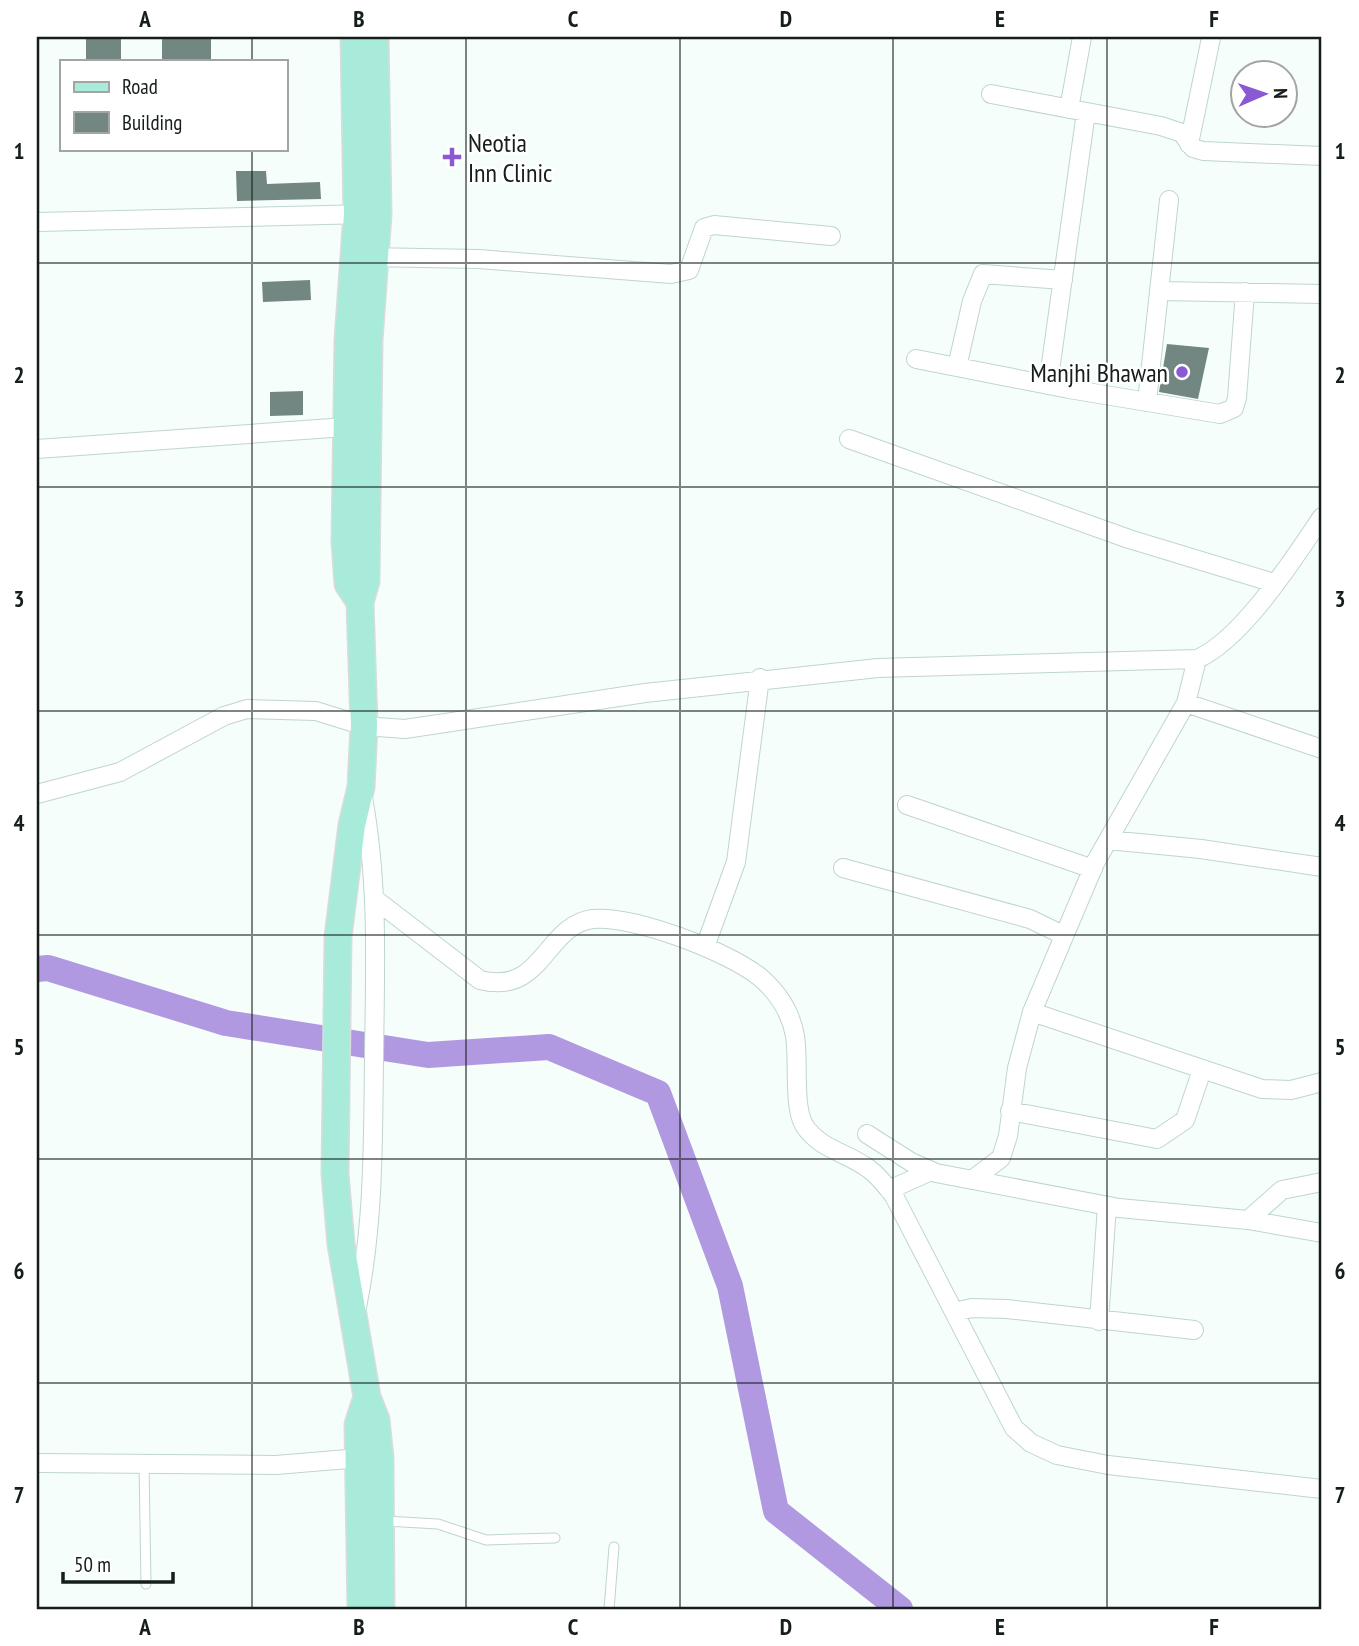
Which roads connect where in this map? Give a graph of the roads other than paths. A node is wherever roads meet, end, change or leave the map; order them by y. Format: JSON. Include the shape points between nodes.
{"nodes":[{"id":1,"x":354,"y":37,"type":"edge"},
{"id":2,"x":375,"y":37,"type":"edge"},
{"id":3,"x":1082,"y":37,"type":"edge"},
{"id":4,"x":1211,"y":38,"type":"edge"},
{"id":5,"x":991,"y":94,"type":"dead end"},
{"id":6,"x":1078,"y":110,"type":"junction"},
{"id":7,"x":1189,"y":144,"type":"junction"},
{"id":8,"x":1322,"y":156,"type":"edge"},
{"id":9,"x":1169,"y":200,"type":"dead end"},
{"id":10,"x":367,"y":214,"type":"junction"},
{"id":11,"x":37,"y":222,"type":"edge"},
{"id":12,"x":831,"y":236,"type":"dead end"},
{"id":13,"x":363,"y":257,"type":"junction"},
{"id":14,"x":1063,"y":280,"type":"junction"},
{"id":15,"x":1159,"y":291,"type":"junction"},
{"id":16,"x":1245,"y":292,"type":"junction"},
{"id":17,"x":1322,"y":294,"type":"edge"},
{"id":18,"x":916,"y":359,"type":"dead end"},
{"id":19,"x":957,"y":367,"type":"junction"},
{"id":20,"x":358,"y":378,"type":"junction"},
{"id":21,"x":1048,"y":385,"type":"junction"},
{"id":22,"x":1147,"y":402,"type":"junction"},
{"id":23,"x":346,"y":427,"type":"junction"},
{"id":24,"x":849,"y":439,"type":"dead end"},
{"id":25,"x":37,"y":449,"type":"edge"},
{"id":26,"x":357,"y":481,"type":"junction"},
{"id":27,"x":1322,"y":517,"type":"edge"},
{"id":28,"x":1274,"y":583,"type":"junction"},
{"id":29,"x":1197,"y":659,"type":"junction"},
{"id":30,"x":760,"y":678,"type":"junction"},
{"id":31,"x":1186,"y":704,"type":"junction"},
{"id":32,"x":364,"y":726,"type":"junction"},
{"id":33,"x":1322,"y":749,"type":"edge"},
{"id":34,"x":362,"y":788,"type":"junction"},
{"id":35,"x":37,"y":794,"type":"edge"},
{"id":36,"x":907,"y":805,"type":"dead end"},
{"id":37,"x":1108,"y":840,"type":"junction"},
{"id":38,"x":1322,"y":867,"type":"edge"},
{"id":39,"x":843,"y":868,"type":"dead end"},
{"id":40,"x":1093,"y":869,"type":"junction"},
{"id":41,"x":376,"y":900,"type":"junction"},
{"id":42,"x":1063,"y":935,"type":"junction"},
{"id":43,"x":705,"y":947,"type":"junction"},
{"id":44,"x":1032,"y":1012,"type":"junction"},
{"id":45,"x":1202,"y":1070,"type":"junction"},
{"id":46,"x":1322,"y":1082,"type":"edge"},
{"id":47,"x":1010,"y":1111,"type":"junction"},
{"id":48,"x":867,"y":1134,"type":"dead end"},
{"id":49,"x":931,"y":1171,"type":"junction"},
{"id":50,"x":972,"y":1180,"type":"junction"},
{"id":51,"x":1322,"y":1182,"type":"edge"},
{"id":52,"x":889,"y":1190,"type":"junction"},
{"id":53,"x":1107,"y":1206,"type":"junction"},
{"id":54,"x":1248,"y":1220,"type":"junction"},
{"id":55,"x":1322,"y":1234,"type":"edge"},
{"id":56,"x":954,"y":1311,"type":"junction"},
{"id":57,"x":354,"y":1320,"type":"junction"},
{"id":58,"x":1099,"y":1321,"type":"junction"},
{"id":59,"x":1194,"y":1331,"type":"dead end"},
{"id":60,"x":367,"y":1397,"type":"junction"},
{"id":61,"x":360,"y":1458,"type":"junction"},
{"id":62,"x":37,"y":1462,"type":"edge"},
{"id":63,"x":144,"y":1462,"type":"junction"},
{"id":64,"x":1322,"y":1489,"type":"edge"},
{"id":65,"x":380,"y":1521,"type":"junction"},
{"id":66,"x":555,"y":1538,"type":"dead end"},
{"id":67,"x":614,"y":1547,"type":"dead end"},
{"id":68,"x":146,"y":1584,"type":"dead end"},
{"id":69,"x":361,"y":1609,"type":"edge"},
{"id":70,"x":381,"y":1609,"type":"edge"},
{"id":71,"x":609,"y":1609,"type":"edge"}],
"edges":[{"from":1,"to":10,"type":"main road"},
{"from":2,"to":10,"type":"main road"},
{"from":3,"to":6,"type":"street"},
{"from":4,"to":7,"type":"street"},
{"from":5,"to":6,"type":"street"},
{"from":6,"to":7,"type":"street","via":[[1169,128],[1182,133]]},
{"from":6,"to":14,"type":"street"},
{"from":7,"to":8,"type":"street","via":[[1216,152]]},
{"from":9,"to":15,"type":"street"},
{"from":10,"to":11,"type":"street"},
{"from":10,"to":13,"type":"main road"},
{"from":12,"to":13,"type":"street","via":[[714,225],[704,228],[689,270],[671,274],[479,259]]},
{"from":13,"to":20,"type":"main road"},
{"from":14,"to":19,"type":"street","via":[[983,274]]},
{"from":14,"to":21,"type":"street"},
{"from":15,"to":16,"type":"street"},
{"from":15,"to":22,"type":"street"},
{"from":16,"to":17,"type":"street"},
{"from":16,"to":22,"type":"street","via":[[1234,408],[1220,414]]},
{"from":18,"to":19,"type":"street"},
{"from":19,"to":21,"type":"street"},
{"from":20,"to":23,"type":"main road"},
{"from":20,"to":26,"type":"main road"},
{"from":21,"to":22,"type":"street"},
{"from":23,"to":25,"type":"street"},
{"from":23,"to":26,"type":"main road"},
{"from":24,"to":28,"type":"street","via":[[1129,539]]},
{"from":26,"to":32,"type":"main road","via":[[348,584],[360,602]]},
{"from":27,"to":28,"type":"street"},
{"from":28,"to":29,"type":"street","via":[[1235,632],[1213,652]]},
{"from":29,"to":30,"type":"street","via":[[878,668]]},
{"from":29,"to":31,"type":"street"},
{"from":30,"to":32,"type":"street","via":[[405,729]]},
{"from":30,"to":43,"type":"street","via":[[738,853]]},
{"from":31,"to":33,"type":"street"},
{"from":31,"to":37,"type":"street"},
{"from":32,"to":34,"type":"main road"},
{"from":32,"to":35,"type":"street","via":[[316,711],[247,709],[224,716],[120,772]]},
{"from":34,"to":41,"type":"street"},
{"from":34,"to":57,"type":"main road","via":[[352,825],[338,937],[335,1174]]},
{"from":36,"to":40,"type":"street"},
{"from":37,"to":38,"type":"street"},
{"from":37,"to":40,"type":"street"},
{"from":39,"to":42,"type":"street","via":[[1030,919]]},
{"from":40,"to":42,"type":"street"},
{"from":41,"to":43,"type":"street","via":[[480,980],[495,984],[528,973],[573,924],[594,919],[645,926]]},
{"from":41,"to":57,"type":"street","via":[[372,1173],[365,1270]]},
{"from":42,"to":44,"type":"street"},
{"from":43,"to":52,"type":"street","via":[[759,976],[787,1009],[795,1036],[802,1122],[815,1140],[867,1167]]},
{"from":44,"to":45,"type":"street"},
{"from":44,"to":47,"type":"street"},
{"from":45,"to":46,"type":"street","via":[[1262,1089],[1291,1090]]},
{"from":45,"to":47,"type":"street","via":[[1185,1120],[1157,1139]]},
{"from":47,"to":50,"type":"street","via":[[1001,1158]]},
{"from":48,"to":49,"type":"street"},
{"from":49,"to":50,"type":"street"},
{"from":49,"to":52,"type":"street"},
{"from":50,"to":53,"type":"street"},
{"from":51,"to":54,"type":"street","via":[[1282,1190]]},
{"from":52,"to":56,"type":"street"},
{"from":53,"to":54,"type":"street"},
{"from":53,"to":58,"type":"street"},
{"from":54,"to":55,"type":"street"},
{"from":56,"to":58,"type":"street","via":[[996,1308]]},
{"from":56,"to":64,"type":"street","via":[[1014,1428],[1031,1443],[1057,1455],[1108,1465]]},
{"from":57,"to":60,"type":"main road"},
{"from":58,"to":59,"type":"street"},
{"from":60,"to":61,"type":"main road","via":[[358,1425]]},
{"from":60,"to":65,"type":"main road","via":[[377,1433]]},
{"from":61,"to":63,"type":"street","via":[[276,1465]]},
{"from":61,"to":69,"type":"main road"},
{"from":62,"to":63,"type":"street"},
{"from":63,"to":68,"type":"lane"},
{"from":65,"to":66,"type":"lane","via":[[438,1524],[486,1539]]},
{"from":65,"to":70,"type":"main road"},
{"from":67,"to":71,"type":"lane"}]}
